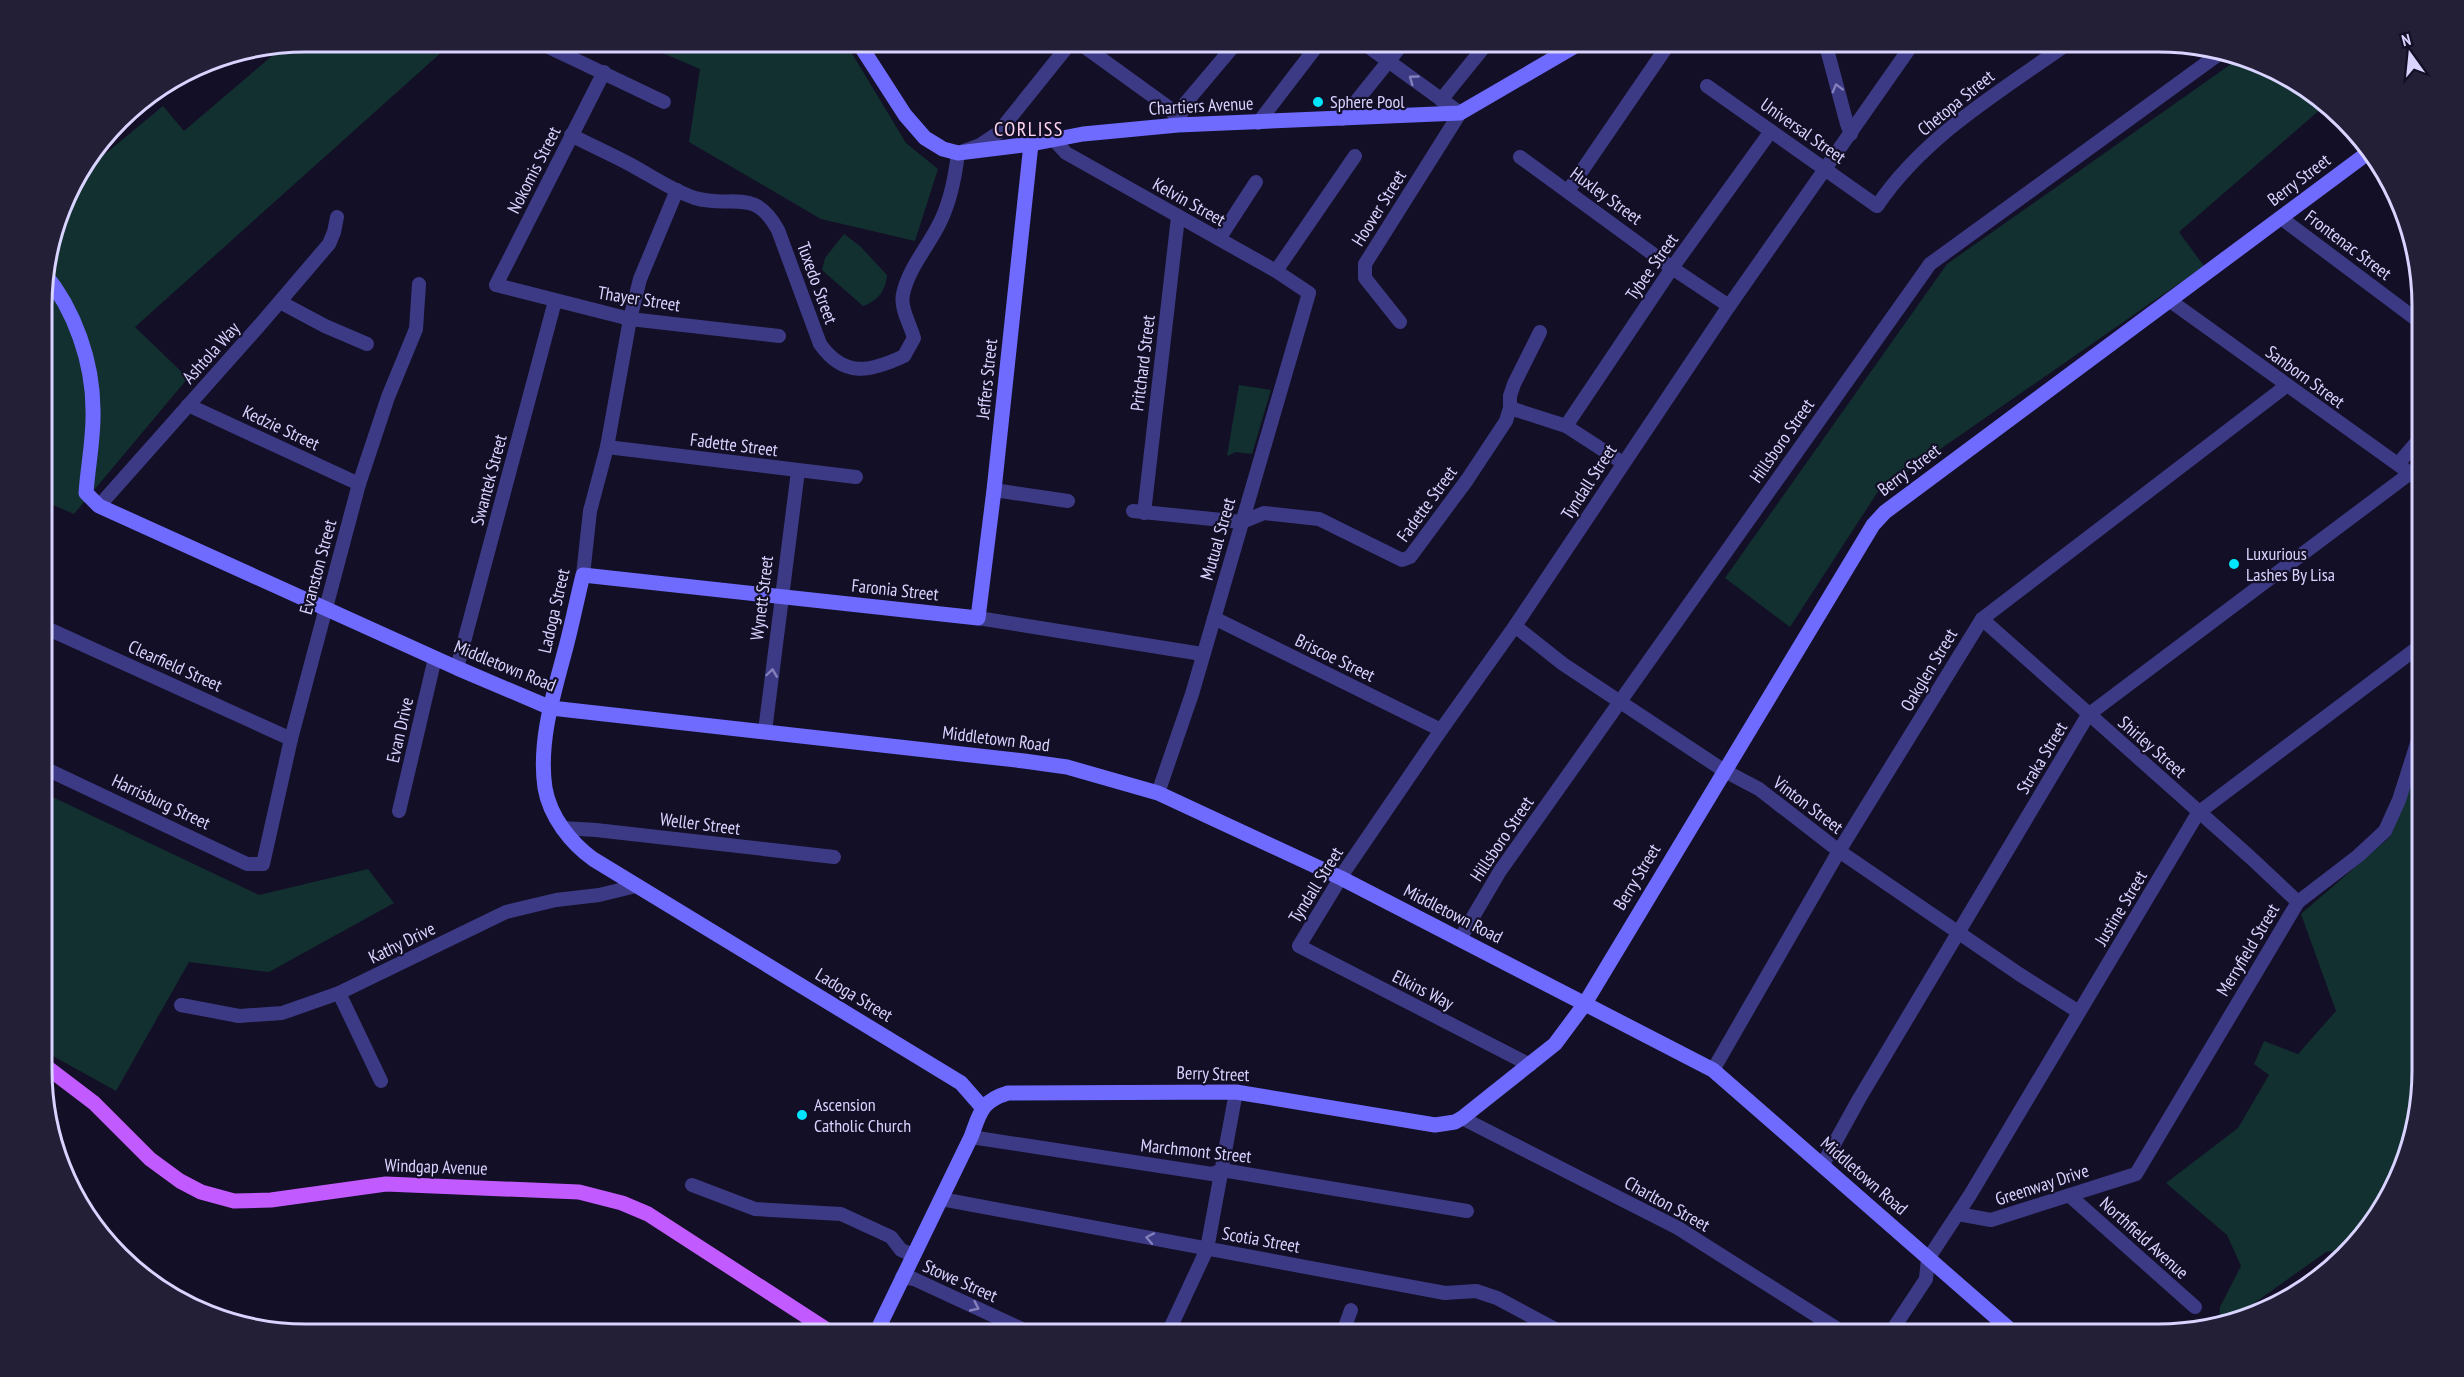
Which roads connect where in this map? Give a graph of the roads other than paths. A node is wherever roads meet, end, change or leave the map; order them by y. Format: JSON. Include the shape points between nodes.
{"nodes":[{"id":1,"x":560,"y":52,"type":"edge"},
{"id":2,"x":864,"y":52,"type":"edge"},
{"id":3,"x":1063,"y":52,"type":"edge"},
{"id":4,"x":1092,"y":52,"type":"edge"},
{"id":5,"x":1229,"y":52,"type":"edge"},
{"id":6,"x":1312,"y":52,"type":"edge"},
{"id":7,"x":1376,"y":52,"type":"edge"},
{"id":8,"x":1396,"y":52,"type":"edge"},
{"id":9,"x":1480,"y":52,"type":"edge"},
{"id":10,"x":1565,"y":52,"type":"edge"},
{"id":11,"x":1663,"y":52,"type":"edge"},
{"id":12,"x":1828,"y":52,"type":"edge"},
{"id":13,"x":1903,"y":52,"type":"edge"},
{"id":14,"x":2055,"y":52,"type":"edge"},
{"id":15,"x":2213,"y":58,"type":"edge"},
{"id":16,"x":1389,"y":61,"type":"junction"},
{"id":17,"x":604,"y":72,"type":"junction"},
{"id":18,"x":1707,"y":86,"type":"dead end"},
{"id":19,"x":1441,"y":100,"type":"junction"},
{"id":20,"x":664,"y":102,"type":"dead end"},
{"id":21,"x":1460,"y":113,"type":"junction"},
{"id":22,"x":1342,"y":119,"type":"junction"},
{"id":23,"x":1258,"y":123,"type":"junction"},
{"id":24,"x":1178,"y":125,"type":"junction"},
{"id":25,"x":1771,"y":131,"type":"junction"},
{"id":26,"x":1851,"y":134,"type":"junction"},
{"id":27,"x":572,"y":135,"type":"junction"},
{"id":28,"x":1053,"y":139,"type":"junction"},
{"id":29,"x":1031,"y":144,"type":"junction"},
{"id":30,"x":958,"y":153,"type":"junction"},
{"id":31,"x":1355,"y":156,"type":"dead end"},
{"id":32,"x":1520,"y":157,"type":"dead end"},
{"id":33,"x":2362,"y":157,"type":"edge"},
{"id":34,"x":1826,"y":170,"type":"junction"},
{"id":35,"x":1256,"y":182,"type":"dead end"},
{"id":36,"x":677,"y":190,"type":"junction"},
{"id":37,"x":1568,"y":191,"type":"junction"},
{"id":38,"x":1877,"y":206,"type":"joint"},
{"id":39,"x":337,"y":217,"type":"dead end"},
{"id":40,"x":1178,"y":217,"type":"junction"},
{"id":41,"x":2281,"y":218,"type":"junction"},
{"id":42,"x":1219,"y":239,"type":"junction"},
{"id":43,"x":1672,"y":268,"type":"junction"},
{"id":44,"x":1276,"y":271,"type":"junction"},
{"id":45,"x":419,"y":284,"type":"dead end"},
{"id":46,"x":496,"y":285,"type":"joint"},
{"id":47,"x":54,"y":286,"type":"edge"},
{"id":48,"x":1309,"y":293,"type":"joint"},
{"id":49,"x":2169,"y":300,"type":"junction"},
{"id":50,"x":555,"y":301,"type":"junction"},
{"id":51,"x":280,"y":302,"type":"junction"},
{"id":52,"x":1729,"y":306,"type":"junction"},
{"id":53,"x":2412,"y":316,"type":"edge"},
{"id":54,"x":630,"y":319,"type":"junction"},
{"id":55,"x":1400,"y":322,"type":"dead end"},
{"id":56,"x":1540,"y":332,"type":"dead end"},
{"id":57,"x":779,"y":336,"type":"dead end"},
{"id":58,"x":367,"y":344,"type":"dead end"},
{"id":59,"x":2286,"y":386,"type":"junction"},
{"id":60,"x":188,"y":405,"type":"junction"},
{"id":61,"x":1510,"y":408,"type":"junction"},
{"id":62,"x":1566,"y":426,"type":"junction"},
{"id":63,"x":607,"y":447,"type":"junction"},
{"id":64,"x":2412,"y":448,"type":"edge"},
{"id":65,"x":1623,"y":463,"type":"junction"},
{"id":66,"x":2398,"y":464,"type":"junction"},
{"id":67,"x":798,"y":471,"type":"junction"},
{"id":68,"x":2412,"y":476,"type":"edge"},
{"id":69,"x":856,"y":477,"type":"dead end"},
{"id":70,"x":2412,"y":480,"type":"edge"},
{"id":71,"x":359,"y":484,"type":"junction"},
{"id":72,"x":994,"y":490,"type":"junction"},
{"id":73,"x":1068,"y":501,"type":"dead end"},
{"id":74,"x":99,"y":506,"type":"junction"},
{"id":75,"x":1138,"y":512,"type":"joint"},
{"id":76,"x":1242,"y":522,"type":"junction"},
{"id":77,"x":583,"y":575,"type":"junction"},
{"id":78,"x":781,"y":597,"type":"junction"},
{"id":79,"x":326,"y":609,"type":"junction"},
{"id":80,"x":978,"y":618,"type":"junction"},
{"id":81,"x":1214,"y":618,"type":"junction"},
{"id":82,"x":1982,"y":619,"type":"junction"},
{"id":83,"x":1515,"y":626,"type":"junction"},
{"id":84,"x":52,"y":631,"type":"edge"},
{"id":85,"x":2412,"y":652,"type":"edge"},
{"id":86,"x":1202,"y":654,"type":"junction"},
{"id":87,"x":435,"y":658,"type":"junction"},
{"id":88,"x":457,"y":668,"type":"junction"},
{"id":89,"x":1620,"y":702,"type":"junction"},
{"id":90,"x":550,"y":708,"type":"junction"},
{"id":91,"x":2088,"y":715,"type":"junction"},
{"id":92,"x":1441,"y":730,"type":"junction"},
{"id":93,"x":765,"y":731,"type":"junction"},
{"id":94,"x":291,"y":739,"type":"junction"},
{"id":95,"x":2412,"y":759,"type":"edge"},
{"id":96,"x":1723,"y":770,"type":"junction"},
{"id":97,"x":52,"y":772,"type":"edge"},
{"id":98,"x":1158,"y":793,"type":"junction"},
{"id":99,"x":399,"y":811,"type":"dead end"},
{"id":100,"x":2198,"y":813,"type":"junction"},
{"id":101,"x":562,"y":828,"type":"junction"},
{"id":102,"x":1839,"y":851,"type":"junction"},
{"id":103,"x":834,"y":857,"type":"dead end"},
{"id":104,"x":263,"y":864,"type":"joint"},
{"id":105,"x":1341,"y":878,"type":"junction"},
{"id":106,"x":636,"y":885,"type":"junction"},
{"id":107,"x":2298,"y":902,"type":"junction"},
{"id":108,"x":1959,"y":933,"type":"junction"},
{"id":109,"x":1460,"y":939,"type":"junction"},
{"id":110,"x":1299,"y":946,"type":"joint"},
{"id":111,"x":339,"y":993,"type":"junction"},
{"id":112,"x":181,"y":1005,"type":"dead end"},
{"id":113,"x":1584,"y":1005,"type":"junction"},
{"id":114,"x":2079,"y":1012,"type":"junction"},
{"id":115,"x":1530,"y":1065,"type":"junction"},
{"id":116,"x":1713,"y":1070,"type":"junction"},
{"id":117,"x":52,"y":1071,"type":"edge"},
{"id":118,"x":381,"y":1081,"type":"dead end"},
{"id":119,"x":1236,"y":1092,"type":"junction"},
{"id":120,"x":982,"y":1107,"type":"junction"},
{"id":121,"x":1462,"y":1118,"type":"junction"},
{"id":122,"x":971,"y":1137,"type":"junction"},
{"id":123,"x":1822,"y":1166,"type":"junction"},
{"id":124,"x":1222,"y":1170,"type":"junction"},
{"id":125,"x":2136,"y":1174,"type":"joint"},
{"id":126,"x":692,"y":1185,"type":"dead end"},
{"id":127,"x":2070,"y":1196,"type":"junction"},
{"id":128,"x":940,"y":1199,"type":"junction"},
{"id":129,"x":1467,"y":1211,"type":"dead end"},
{"id":130,"x":1958,"y":1214,"type":"junction"},
{"id":131,"x":1207,"y":1249,"type":"junction"},
{"id":132,"x":913,"y":1255,"type":"junction"},
{"id":133,"x":1928,"y":1259,"type":"junction"},
{"id":134,"x":902,"y":1277,"type":"junction"},
{"id":135,"x":2194,"y":1306,"type":"dead end"},
{"id":136,"x":1351,"y":1310,"type":"dead end"},
{"id":137,"x":818,"y":1324,"type":"edge"},
{"id":138,"x":880,"y":1324,"type":"edge"},
{"id":139,"x":1011,"y":1324,"type":"edge"},
{"id":140,"x":1172,"y":1324,"type":"edge"},
{"id":141,"x":1346,"y":1324,"type":"edge"},
{"id":142,"x":1545,"y":1324,"type":"edge"},
{"id":143,"x":1830,"y":1324,"type":"edge"},
{"id":144,"x":1896,"y":1324,"type":"edge"},
{"id":145,"x":2002,"y":1324,"type":"edge"}],
"edges":[{"from":1,"to":17,"type":"street"},
{"from":2,"to":30,"type":"street","via":[[905,115],[925,138]]},
{"from":3,"to":30,"type":"street","via":[[998,133]]},
{"from":4,"to":24,"type":"street","via":[[1172,110]]},
{"from":5,"to":24,"type":"street","via":[[1184,106]]},
{"from":6,"to":23,"type":"street"},
{"from":7,"to":16,"type":"street"},
{"from":8,"to":16,"type":"street"},
{"from":9,"to":19,"type":"street"},
{"from":10,"to":21,"type":"street","name":"Chartiers Avenue"},
{"from":11,"to":37,"type":"street"},
{"from":26,"to":12,"type":"street","one_way":true},
{"from":13,"to":26,"type":"street","name":"Tyndall Street"},
{"from":14,"to":38,"type":"street","name":"Chetopa Street","via":[[1989,97],[1940,137],[1900,174]]},
{"from":15,"to":89,"type":"street","name":"Hillsboro Street","via":[[1930,264]]},
{"from":19,"to":16,"type":"street","one_way":true},
{"from":16,"to":22,"type":"street"},
{"from":17,"to":20,"type":"street"},
{"from":17,"to":27,"type":"street","name":"Nokomis Street"},
{"from":18,"to":25,"type":"street","name":"Universal Street"},
{"from":19,"to":21,"type":"street"},
{"from":21,"to":22,"type":"street","name":"Chartiers Avenue"},
{"from":21,"to":55,"type":"street","name":"Hoover Street","via":[[1365,264],[1365,278]]},
{"from":22,"to":23,"type":"street","name":"Chartiers Avenue"},
{"from":23,"to":24,"type":"street","name":"Chartiers Avenue"},
{"from":24,"to":28,"type":"street","name":"Chartiers Avenue"},
{"from":25,"to":34,"type":"street","name":"Universal Street"},
{"from":25,"to":43,"type":"street","name":"Tybee Street"},
{"from":26,"to":34,"type":"street","name":"Tyndall Street"},
{"from":27,"to":36,"type":"street","name":"Tuxedo Street"},
{"from":27,"to":46,"type":"street","name":"Nokomis Street"},
{"from":28,"to":29,"type":"street","name":"Chartiers Avenue"},
{"from":28,"to":40,"type":"street","name":"Kelvin Street","via":[[1066,153]]},
{"from":29,"to":30,"type":"street","name":"Chartiers Avenue"},
{"from":29,"to":72,"type":"street","name":"Jeffers Street"},
{"from":30,"to":36,"type":"street","name":"Tuxedo Street","via":[[954,187],[903,295],[914,338],[904,356],[862,370],[847,368],[831,358],[820,344],[770,214],[749,202],[696,198]]},
{"from":31,"to":44,"type":"street"},
{"from":32,"to":37,"type":"street","name":"Huxley Street"},
{"from":33,"to":41,"type":"street","name":"Berry Street"},
{"from":34,"to":38,"type":"street","name":"Universal Street"},
{"from":34,"to":52,"type":"street","name":"Tyndall Street"},
{"from":35,"to":42,"type":"street"},
{"from":36,"to":54,"type":"street","name":"Ladoga Street","via":[[640,279]]},
{"from":37,"to":43,"type":"street","name":"Huxley Street"},
{"from":39,"to":51,"type":"street","name":"Ashtola Way","via":[[329,244]]},
{"from":40,"to":42,"type":"street","name":"Kelvin Street"},
{"from":40,"to":75,"type":"street","name":"Pritchard Street"},
{"from":41,"to":49,"type":"street","name":"Berry Street"},
{"from":41,"to":53,"type":"street","name":"Frontenac Street"},
{"from":42,"to":44,"type":"street","name":"Kelvin Street"},
{"from":43,"to":52,"type":"street","name":"Huxley Street"},
{"from":43,"to":62,"type":"street","name":"Tybee Street"},
{"from":44,"to":48,"type":"street","name":"Kelvin Street"},
{"from":45,"to":71,"type":"street","name":"Evanston Street","via":[[416,329],[387,397]]},
{"from":46,"to":50,"type":"street","name":"Thayer Street"},
{"from":47,"to":74,"type":"street","via":[[64,300],[88,361],[93,410],[86,493]]},
{"from":48,"to":76,"type":"street","name":"Mutual Street"},
{"from":49,"to":59,"type":"street","name":"Sanborn Street"},
{"from":49,"to":96,"type":"street","name":"Berry Street","via":[[1885,512],[1873,525]]},
{"from":50,"to":54,"type":"street","name":"Thayer Street"},
{"from":50,"to":88,"type":"street","name":"Swantek Street"},
{"from":51,"to":58,"type":"street"},
{"from":51,"to":60,"type":"street","name":"Ashtola Way"},
{"from":52,"to":65,"type":"street","name":"Tyndall Street"},
{"from":54,"to":57,"type":"street","name":"Thayer Street"},
{"from":54,"to":63,"type":"street","name":"Ladoga Street"},
{"from":56,"to":61,"type":"street","name":"Fadette Street","via":[[1514,384]]},
{"from":59,"to":66,"type":"street","name":"Sanborn Street"},
{"from":59,"to":82,"type":"street","name":"Oakglen Street"},
{"from":60,"to":71,"type":"street","name":"Kedzie Street"},
{"from":60,"to":74,"type":"street","name":"Ashtola Way"},
{"from":61,"to":62,"type":"street"},
{"from":61,"to":76,"type":"street","name":"Fadette Street","via":[[1506,421],[1467,480],[1410,557],[1402,560],[1319,519],[1264,513]]},
{"from":62,"to":65,"type":"street"},
{"from":63,"to":67,"type":"street","name":"Fadette Street"},
{"from":63,"to":77,"type":"street","name":"Ladoga Street","via":[[590,511]]},
{"from":64,"to":66,"type":"street"},
{"from":65,"to":83,"type":"street","name":"Tyndall Street"},
{"from":66,"to":68,"type":"street","name":"Sanborn Street"},
{"from":67,"to":69,"type":"street","name":"Fadette Street"},
{"from":67,"to":78,"type":"street","name":"Wynett Street"},
{"from":70,"to":91,"type":"street","name":"Straka Street"},
{"from":71,"to":79,"type":"street","name":"Evanston Street"},
{"from":72,"to":73,"type":"street"},
{"from":72,"to":80,"type":"street","name":"Jeffers Street"},
{"from":74,"to":79,"type":"street","name":"Middletown Road"},
{"from":75,"to":76,"type":"street","name":"Fadette Street"},
{"from":76,"to":81,"type":"street","name":"Mutual Street"},
{"from":77,"to":78,"type":"street","name":"Faronia Street"},
{"from":77,"to":90,"type":"street","name":"Ladoga Street"},
{"from":78,"to":80,"type":"street","name":"Faronia Street"},
{"from":93,"to":78,"type":"street","name":"Wynett Street","one_way":true},
{"from":79,"to":87,"type":"street","name":"Middletown Road"},
{"from":79,"to":94,"type":"street","name":"Evanston Street"},
{"from":80,"to":86,"type":"street","name":"Faronia Street"},
{"from":81,"to":86,"type":"street","name":"Mutual Street"},
{"from":81,"to":92,"type":"street","name":"Briscoe Street"},
{"from":82,"to":91,"type":"street","name":"Shirley Street"},
{"from":82,"to":102,"type":"street","name":"Oakglen Street"},
{"from":83,"to":89,"type":"street","name":"Vinton Street"},
{"from":83,"to":92,"type":"street","name":"Tyndall Street"},
{"from":84,"to":94,"type":"street","name":"Clearfield Street"},
{"from":85,"to":100,"type":"street","name":"Justine Street"},
{"from":86,"to":98,"type":"street","name":"Mutual Street"},
{"from":87,"to":88,"type":"street","name":"Middletown Road"},
{"from":87,"to":99,"type":"street","name":"Evan Drive"},
{"from":88,"to":90,"type":"street","name":"Middletown Road"},
{"from":89,"to":96,"type":"street","name":"Vinton Street"},
{"from":89,"to":109,"type":"street","name":"Hillsboro Street","via":[[1500,871]]},
{"from":90,"to":93,"type":"street","name":"Middletown Road"},
{"from":90,"to":101,"type":"street","name":"Ladoga Street","via":[[545,790]]},
{"from":91,"to":100,"type":"street","name":"Shirley Street"},
{"from":91,"to":108,"type":"street","name":"Straka Street"},
{"from":92,"to":105,"type":"street","name":"Tyndall Street"},
{"from":93,"to":98,"type":"street","name":"Middletown Road","via":[[1024,760],[1067,767]]},
{"from":94,"to":104,"type":"street","name":"Evanston Street"},
{"from":95,"to":107,"type":"street","name":"Merryfield Street","via":[[2385,831]]},
{"from":96,"to":102,"type":"street","name":"Vinton Street","via":[[1759,789]]},
{"from":96,"to":113,"type":"street","name":"Berry Street"},
{"from":97,"to":104,"type":"street","name":"Harrisburg Street","via":[[247,864]]},
{"from":98,"to":105,"type":"street","name":"Middletown Road"},
{"from":100,"to":107,"type":"street","name":"Shirley Street"},
{"from":100,"to":114,"type":"street","name":"Justine Street"},
{"from":101,"to":103,"type":"street","name":"Weller Street"},
{"from":101,"to":106,"type":"street","name":"Ladoga Street","via":[[576,847]]},
{"from":102,"to":108,"type":"street","name":"Vinton Street"},
{"from":102,"to":116,"type":"street","name":"Oakglen Street"},
{"from":105,"to":109,"type":"street","name":"Middletown Road"},
{"from":105,"to":110,"type":"street","name":"Tyndall Street"},
{"from":106,"to":111,"type":"street","name":"Kathy Drive","via":[[506,912]]},
{"from":106,"to":120,"type":"street","name":"Ladoga Street","via":[[961,1083]]},
{"from":107,"to":125,"type":"street","name":"Merryfield Street"},
{"from":108,"to":114,"type":"street","name":"Vinton Street"},
{"from":108,"to":123,"type":"street","name":"Straka Street"},
{"from":109,"to":113,"type":"street","name":"Middletown Road"},
{"from":110,"to":115,"type":"street","name":"Elkins Way"},
{"from":111,"to":112,"type":"street","name":"Kathy Drive","via":[[282,1013],[257,1015],[239,1016]]},
{"from":111,"to":118,"type":"street"},
{"from":113,"to":115,"type":"street","name":"Berry Street","via":[[1555,1044]]},
{"from":113,"to":116,"type":"street","name":"Middletown Road"},
{"from":114,"to":130,"type":"street","name":"Justine Street"},
{"from":115,"to":121,"type":"street","name":"Berry Street"},
{"from":116,"to":123,"type":"street","name":"Middletown Road"},
{"from":117,"to":137,"type":"main road","name":"Windgap Avenue","via":[[94,1103],[150,1159],[201,1192],[234,1201],[271,1200],[386,1184],[579,1192],[648,1214]]},
{"from":119,"to":120,"type":"street","name":"Berry Street","via":[[1008,1093],[996,1096]]},
{"from":119,"to":121,"type":"street","name":"Berry Street","via":[[1422,1124],[1447,1124]]},
{"from":119,"to":124,"type":"street"},
{"from":120,"to":122,"type":"street"},
{"from":121,"to":143,"type":"street","name":"Charlton Street","via":[[1678,1228]]},
{"from":122,"to":124,"type":"street","name":"Marchmont Street","via":[[1212,1174]]},
{"from":122,"to":128,"type":"street"},
{"from":123,"to":133,"type":"street","name":"Middletown Road"},
{"from":124,"to":129,"type":"street","name":"Marchmont Street"},
{"from":124,"to":131,"type":"street"},
{"from":125,"to":127,"type":"street","name":"Greenway Drive"},
{"from":126,"to":132,"type":"street","via":[[755,1209],[841,1214],[891,1237],[902,1250]]},
{"from":127,"to":130,"type":"street","name":"Greenway Drive","via":[[1991,1220]]},
{"from":127,"to":135,"type":"street","name":"Northfield Avenue"},
{"from":131,"to":128,"type":"street","name":"Scotia Street","one_way":true},
{"from":128,"to":132,"type":"street"},
{"from":130,"to":133,"type":"street","name":"Justine Street"},
{"from":131,"to":140,"type":"street"},
{"from":131,"to":142,"type":"street","name":"Scotia Street","via":[[1445,1293],[1476,1291]]},
{"from":132,"to":134,"type":"street"},
{"from":133,"to":144,"type":"street","name":"Justine Street","via":[[1926,1279]]},
{"from":133,"to":145,"type":"street","name":"Middletown Road"},
{"from":134,"to":138,"type":"street"},
{"from":134,"to":139,"type":"street","name":"Stowe Street","one_way":true},
{"from":136,"to":141,"type":"street"}]}
